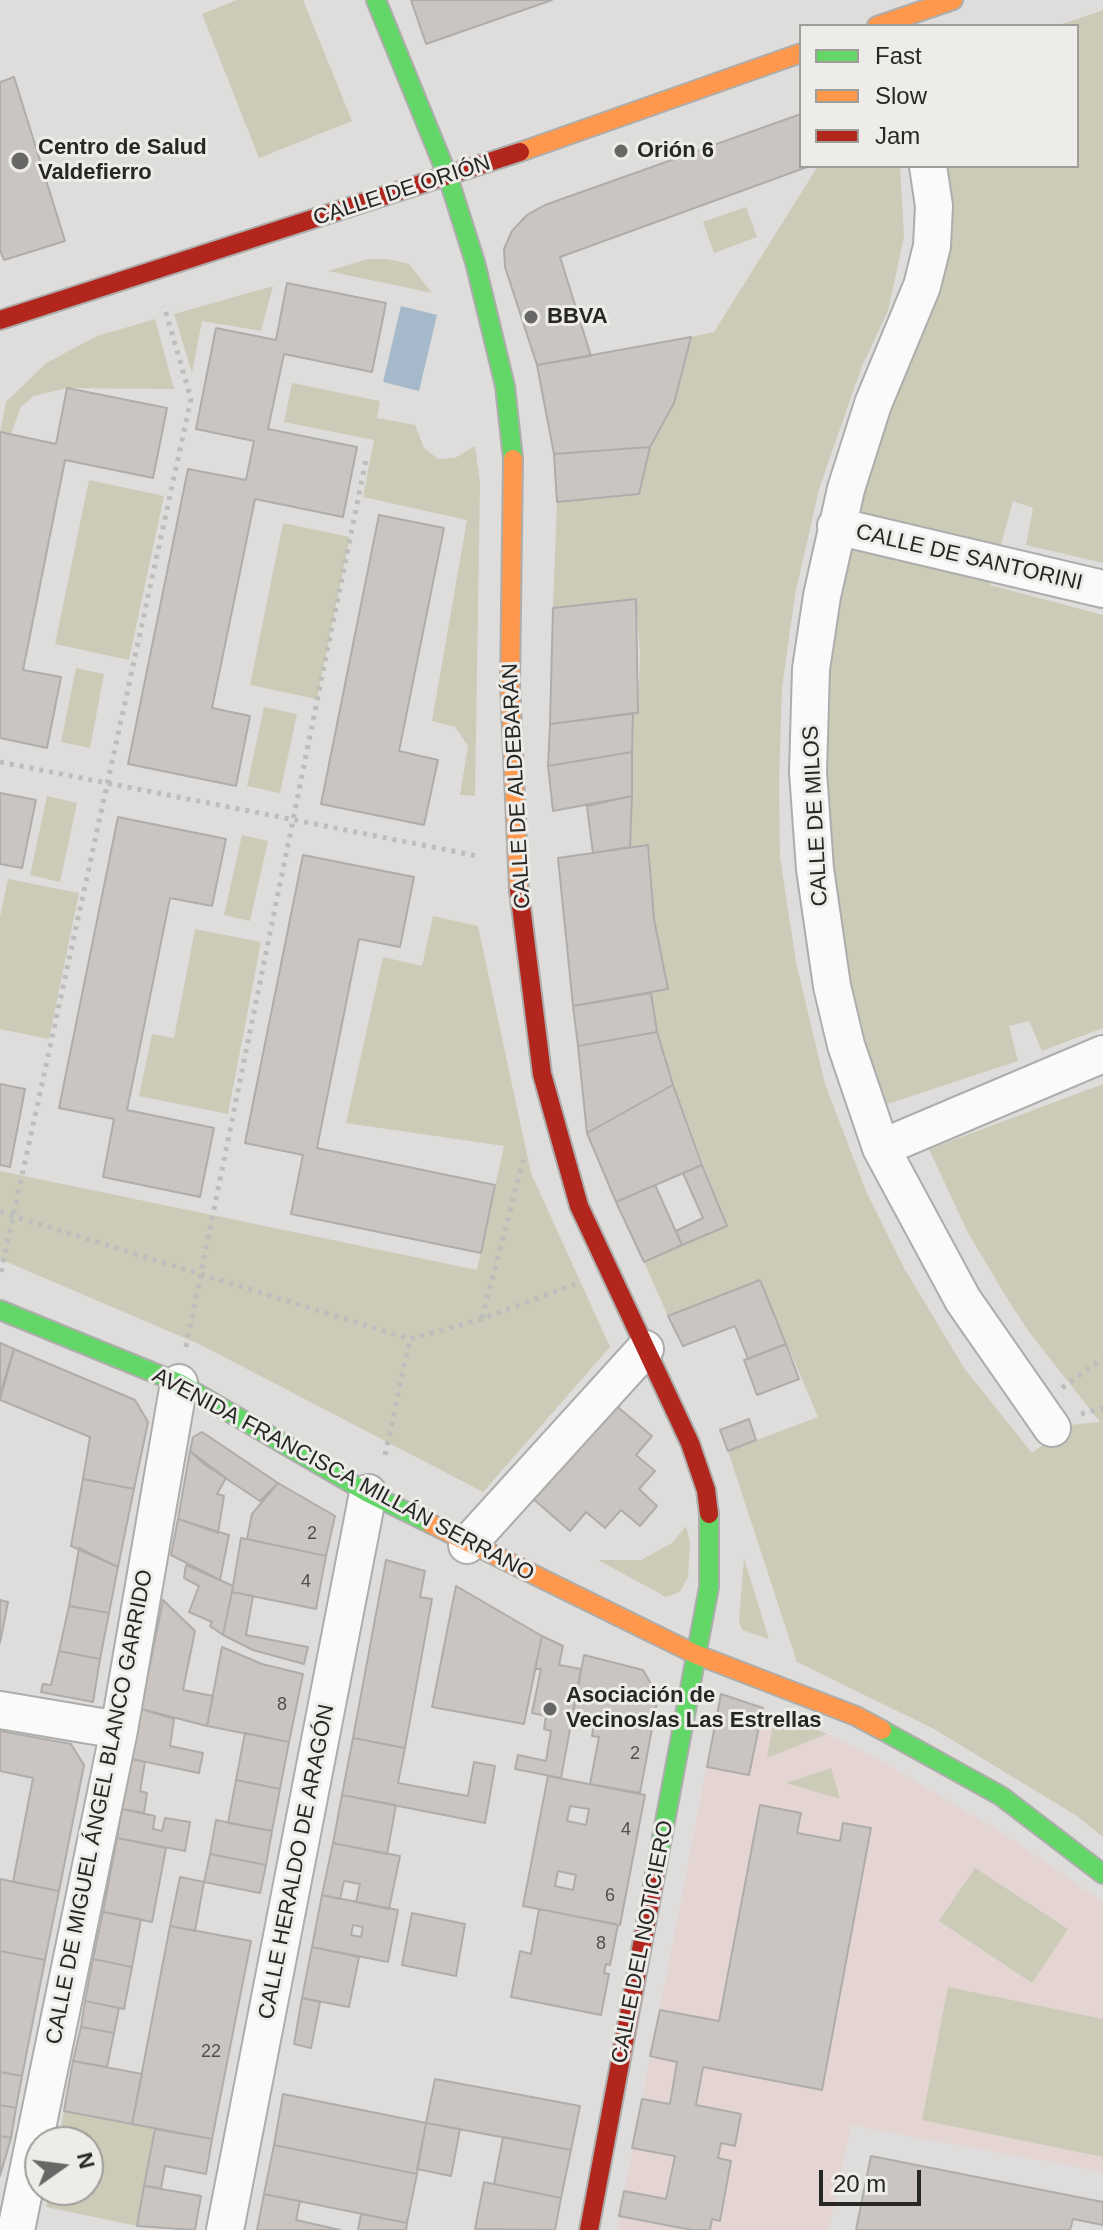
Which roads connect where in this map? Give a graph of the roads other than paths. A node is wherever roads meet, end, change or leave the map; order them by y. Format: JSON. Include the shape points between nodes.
{"nodes":[{"id":1,"x":376,"y":0,"type":"edge"},
{"id":2,"x":953,"y":0,"type":"edge"},
{"id":3,"x":886,"y":24,"type":"edge"},
{"id":4,"x":799,"y":54,"type":"edge"},
{"id":5,"x":928,"y":168,"type":"edge"},
{"id":6,"x":448,"y":177,"type":"junction"},
{"id":7,"x":0,"y":320,"type":"edge"},
{"id":8,"x":836,"y":526,"type":"junction"},
{"id":9,"x":1103,"y":589,"type":"edge"},
{"id":10,"x":1103,"y":1054,"type":"edge"},
{"id":11,"x":881,"y":1148,"type":"junction"},
{"id":12,"x":0,"y":1310,"type":"edge"},
{"id":13,"x":645,"y":1349,"type":"junction"},
{"id":14,"x":179,"y":1383,"type":"junction"},
{"id":15,"x":1052,"y":1428,"type":"dead end"},
{"id":16,"x":368,"y":1493,"type":"junction"},
{"id":17,"x":467,"y":1545,"type":"junction"},
{"id":18,"x":695,"y":1654,"type":"junction"},
{"id":19,"x":0,"y":1710,"type":"edge"},
{"id":20,"x":119,"y":1730,"type":"junction"},
{"id":21,"x":1103,"y":1874,"type":"edge"},
{"id":22,"x":16,"y":2230,"type":"edge"},
{"id":23,"x":225,"y":2230,"type":"edge"},
{"id":24,"x":589,"y":2230,"type":"edge"}],
"edges":[{"from":1,"to":6,"type":"street","name":"CALLE DE ALDEBARÁN"},
{"from":2,"to":3,"type":"street"},
{"from":4,"to":6,"type":"street","name":"CALLE DE ORIÓN"},
{"from":5,"to":8,"type":"street","name":"CALLE DE MILOS","via":[[932,246],[922,286],[873,404]]},
{"from":6,"to":7,"type":"street","name":"CALLE DE ORIÓN"},
{"from":6,"to":13,"type":"street","name":"CALLE DE ALDEBARÁN","via":[[497,348],[513,451],[510,684],[516,863],[542,1074],[579,1206]]},
{"from":8,"to":9,"type":"street","name":"CALLE DE SANTORINI"},
{"from":8,"to":11,"type":"street","name":"CALLE DE MILOS","via":[[811,669],[808,772],[815,869],[832,986]]},
{"from":10,"to":11,"type":"street"},
{"from":11,"to":15,"type":"street","name":"CALLE DE MILOS","via":[[963,1300]]},
{"from":12,"to":14,"type":"street","name":"AVENIDA FRANCISCA MILLÁN SERRANO"},
{"from":13,"to":17,"type":"street"},
{"from":13,"to":18,"type":"street","name":"CALLE DE ALDEBARÁN","via":[[706,1490],[711,1562]]},
{"from":14,"to":16,"type":"street","name":"AVENIDA FRANCISCA MILLÁN SERRANO"},
{"from":14,"to":20,"type":"street","name":"CALLE DE MIGUEL ÁNGEL BLANCO GARRIDO"},
{"from":16,"to":17,"type":"street","name":"AVENIDA FRANCISCA MILLÁN SERRANO"},
{"from":16,"to":23,"type":"street","name":"CALLE HERALDO DE ARAGÓN"},
{"from":17,"to":18,"type":"street","name":"AVENIDA FRANCISCA MILLÁN SERRANO"},
{"from":18,"to":21,"type":"street","name":"AVENIDA FRANCISCA MILLÁN SERRANO","via":[[856,1716],[923,1750],[1001,1796]]},
{"from":18,"to":24,"type":"street","name":"CALLE DEL NOTICIERO"},
{"from":19,"to":20,"type":"street"},
{"from":20,"to":22,"type":"street","name":"CALLE DE MIGUEL ÁNGEL BLANCO GARRIDO"}]}
